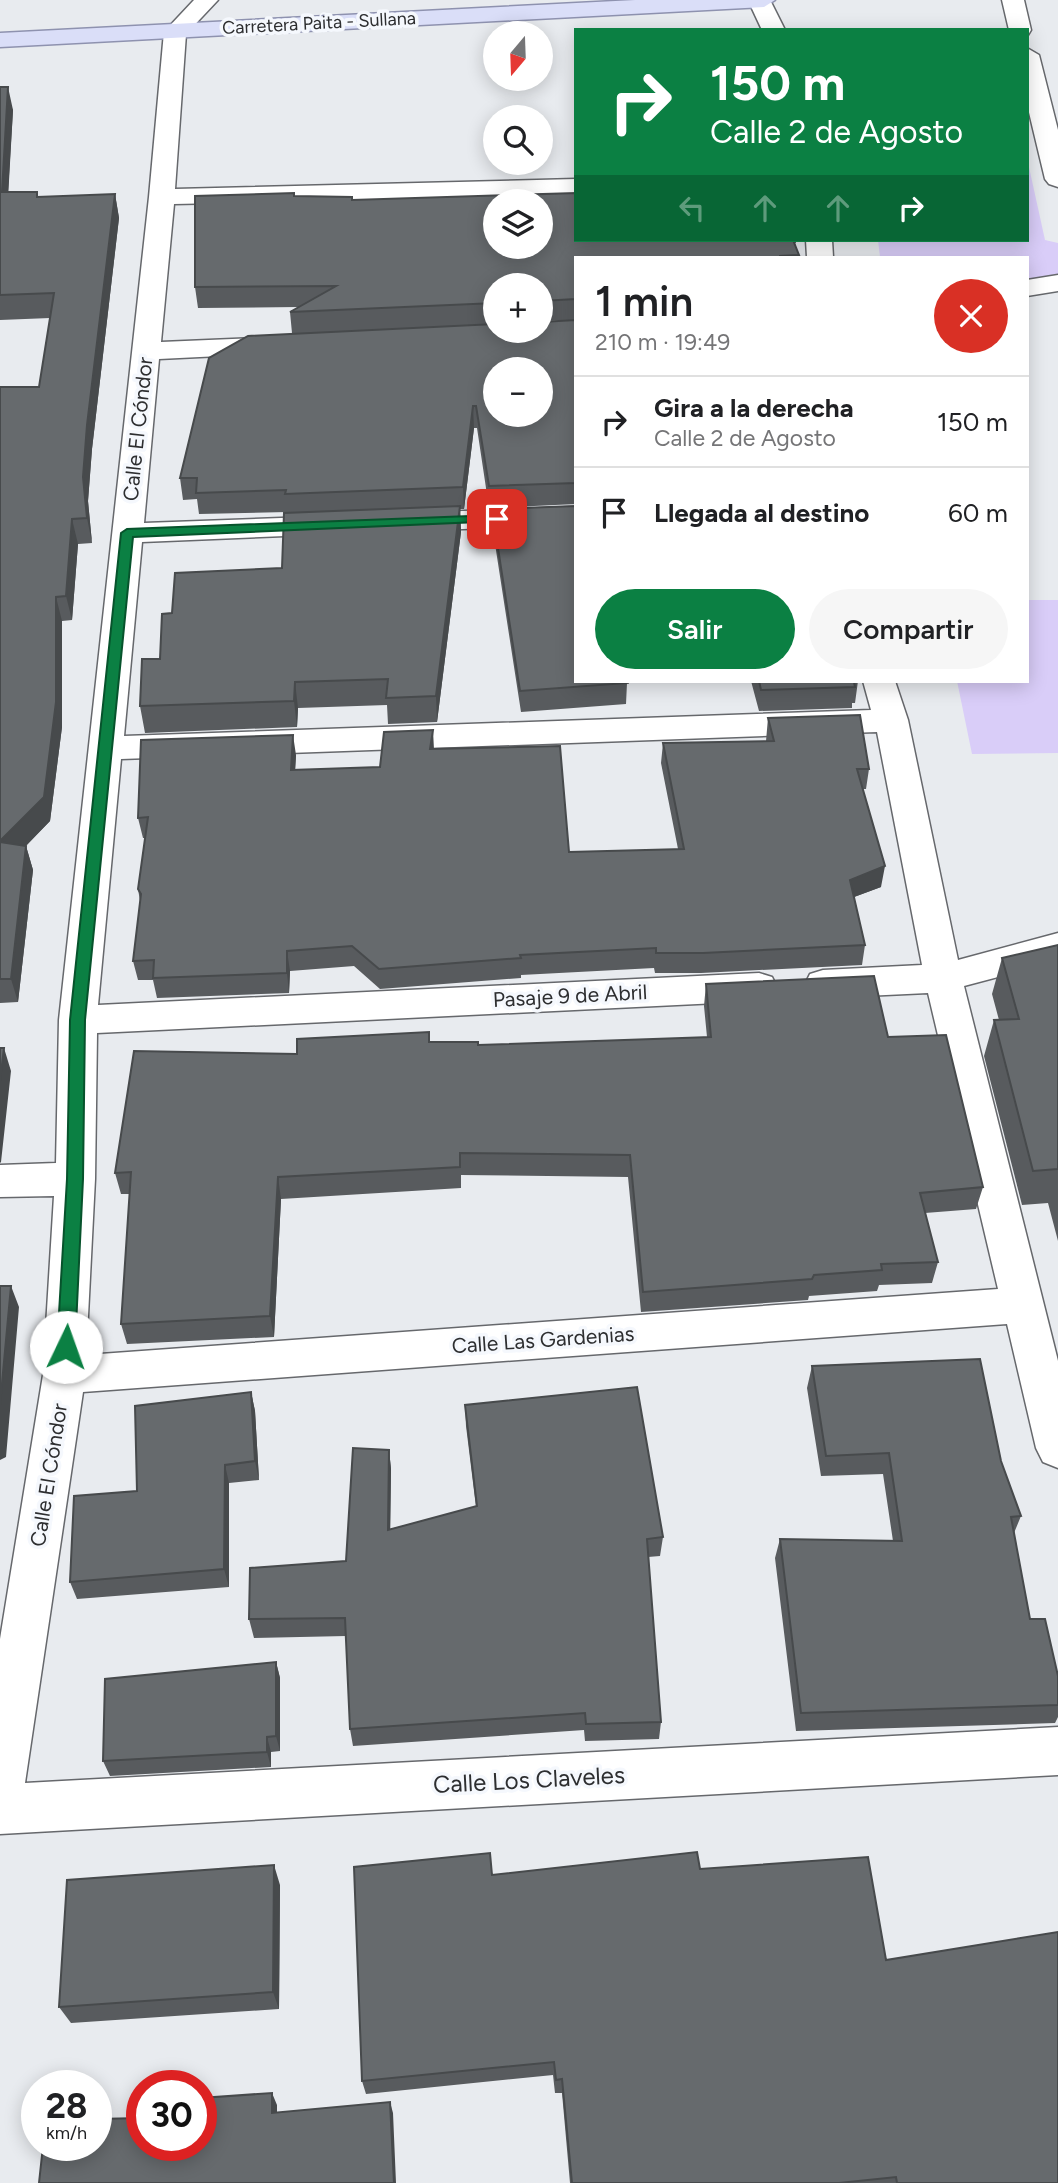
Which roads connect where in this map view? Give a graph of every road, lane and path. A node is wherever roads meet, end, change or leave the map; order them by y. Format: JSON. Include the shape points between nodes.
{"nodes":[{"id":1,"x":207,"y":0,"type":"edge"},
{"id":2,"x":758,"y":0,"type":"edge"},
{"id":3,"x":764,"y":0,"type":"edge"},
{"id":4,"x":1013,"y":0,"type":"edge"},
{"id":5,"x":720,"y":2,"type":"edge"},
{"id":6,"x":773,"y":28,"type":"edge"},
{"id":7,"x":1020,"y":28,"type":"edge"},
{"id":8,"x":175,"y":32,"type":"junction"},
{"id":9,"x":0,"y":40,"type":"edge"},
{"id":10,"x":1029,"y":62,"type":"edge"},
{"id":11,"x":1053,"y":142,"type":"edge"},
{"id":12,"x":1058,"y":179,"type":"edge"},
{"id":13,"x":574,"y":187,"type":"edge"},
{"id":14,"x":162,"y":197,"type":"junction"},
{"id":15,"x":1058,"y":283,"type":"edge"},
{"id":16,"x":1029,"y":288,"type":"edge"},
{"id":17,"x":313,"y":343,"type":"edge"},
{"id":18,"x":146,"y":351,"type":"junction"},
{"id":19,"x":574,"y":516,"type":"edge"},
{"id":20,"x":127,"y":533,"type":"junction"},
{"id":21,"x":880,"y":683,"type":"edge"},
{"id":22,"x":891,"y":720,"type":"junction"},
{"id":23,"x":105,"y":748,"type":"junction"},
{"id":24,"x":1058,"y":947,"type":"edge"},
{"id":25,"x":943,"y":978,"type":"junction"},
{"id":26,"x":78,"y":1020,"type":"junction"},
{"id":27,"x":75,"y":1179,"type":"junction"},
{"id":28,"x":0,"y":1181,"type":"edge"},
{"id":29,"x":1022,"y":1305,"type":"junction"},
{"id":30,"x":64,"y":1375,"type":"junction"},
{"id":31,"x":1058,"y":1448,"type":"edge"},
{"id":32,"x":1058,"y":1751,"type":"edge"},
{"id":33,"x":0,"y":1790,"type":"edge"},
{"id":34,"x":0,"y":1809,"type":"edge"}],
"edges":[{"from":1,"to":8,"type":"street"},
{"from":2,"to":3,"type":"main road","name":"Carretera Paita - Sullana"},
{"from":2,"to":5,"type":"main road","name":"Carretera Paita - Sullana"},
{"from":2,"to":6,"type":"street"},
{"from":4,"to":7,"type":"street"},
{"from":5,"to":8,"type":"main road","name":"Carretera Paita - Sullana"},
{"from":8,"to":9,"type":"main road","name":"Carretera Paita - Sullana"},
{"from":8,"to":14,"type":"street","name":"Calle El Cóndor"},
{"from":10,"to":11,"type":"street"},
{"from":11,"to":12,"type":"street"},
{"from":13,"to":14,"type":"street"},
{"from":14,"to":18,"type":"street","name":"Calle El Cóndor"},
{"from":15,"to":16,"type":"street"},
{"from":17,"to":18,"type":"street"},
{"from":18,"to":20,"type":"street","name":"Calle El Cóndor"},
{"from":19,"to":20,"type":"street"},
{"from":20,"to":23,"type":"street","name":"Calle El Cóndor"},
{"from":21,"to":22,"type":"street"},
{"from":22,"to":23,"type":"street"},
{"from":22,"to":25,"type":"street"},
{"from":23,"to":26,"type":"street","name":"Calle El Cóndor"},
{"from":24,"to":25,"type":"street","name":"Pasaje 9 de Abril"},
{"from":25,"to":26,"type":"street","name":"Pasaje 9 de Abril"},
{"from":25,"to":29,"type":"street"},
{"from":26,"to":27,"type":"street","name":"Calle El Cóndor"},
{"from":27,"to":28,"type":"street"},
{"from":27,"to":30,"type":"street","name":"Calle El Cóndor"},
{"from":29,"to":30,"type":"street","name":"Calle Las Gardenias"},
{"from":29,"to":31,"type":"street"},
{"from":30,"to":33,"type":"street","name":"Calle El Cóndor"},
{"from":32,"to":34,"type":"street","name":"Calle Los Claveles"}]}
